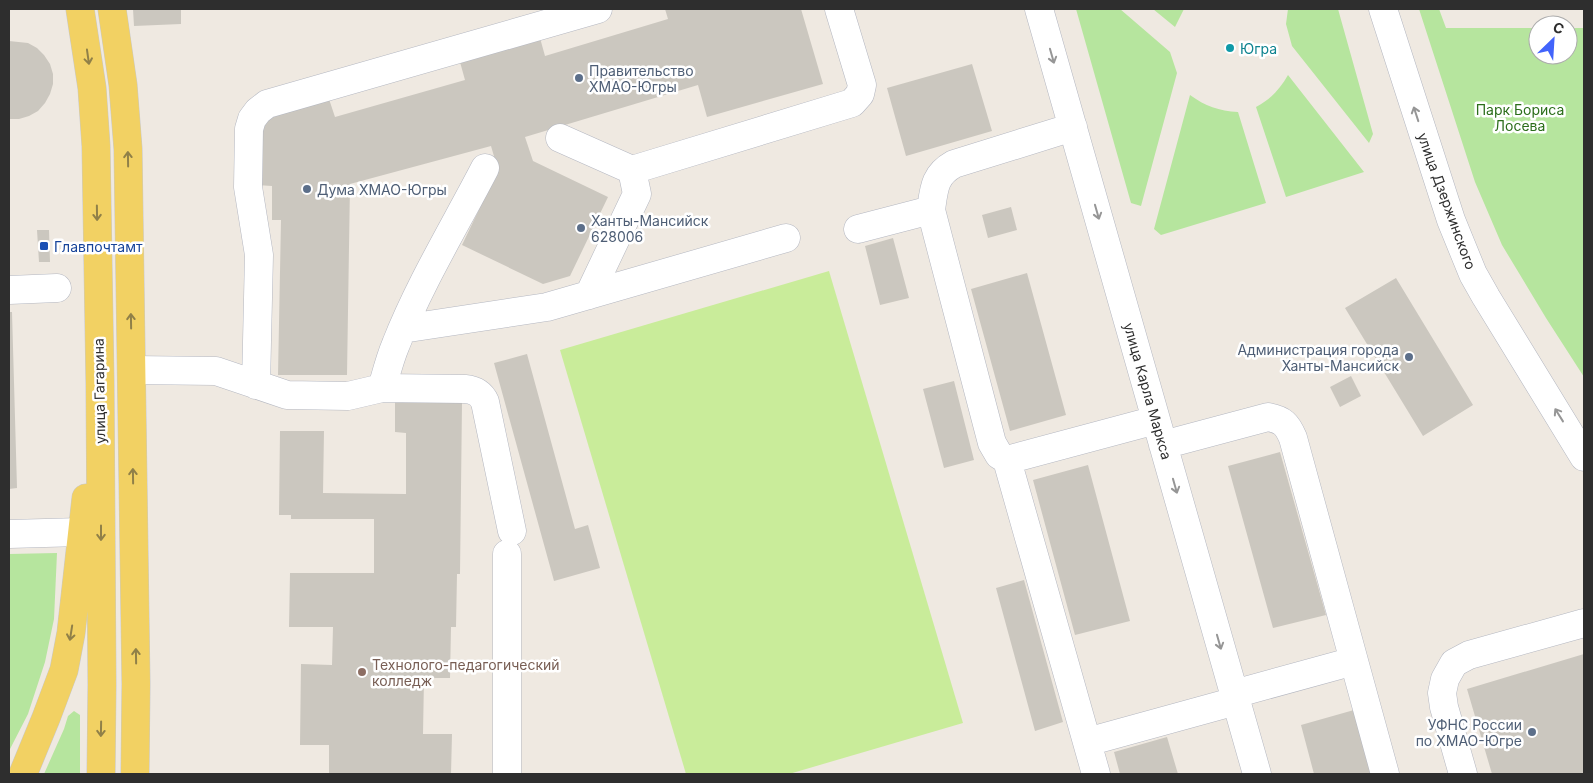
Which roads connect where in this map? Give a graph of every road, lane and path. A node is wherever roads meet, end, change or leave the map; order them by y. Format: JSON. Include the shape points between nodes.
{"nodes":[{"id":1,"x":80,"y":9,"type":"edge"},
{"id":2,"x":112,"y":9,"type":"edge"},
{"id":3,"x":598,"y":9,"type":"edge"},
{"id":4,"x":840,"y":9,"type":"edge"},
{"id":5,"x":1039,"y":9,"type":"edge"},
{"id":6,"x":1382,"y":9,"type":"edge"},
{"id":7,"x":1073,"y":127,"type":"junction"},
{"id":8,"x":560,"y":138,"type":"dead end"},
{"id":9,"x":96,"y":146,"type":"junction"},
{"id":10,"x":485,"y":168,"type":"dead end"},
{"id":11,"x":632,"y":170,"type":"junction"},
{"id":12,"x":931,"y":210,"type":"junction"},
{"id":13,"x":858,"y":230,"type":"dead end"},
{"id":14,"x":786,"y":238,"type":"dead end"},
{"id":15,"x":57,"y":288,"type":"dead end"},
{"id":16,"x":9,"y":290,"type":"edge"},
{"id":17,"x":589,"y":294,"type":"junction"},
{"id":18,"x":402,"y":329,"type":"junction"},
{"id":19,"x":132,"y":370,"type":"junction"},
{"id":20,"x":100,"y":383,"type":"junction"},
{"id":21,"x":256,"y":385,"type":"junction"},
{"id":22,"x":382,"y":388,"type":"junction"},
{"id":23,"x":1160,"y":433,"type":"junction"},
{"id":24,"x":1584,"y":457,"type":"edge"},
{"id":25,"x":1007,"y":460,"type":"junction"},
{"id":26,"x":82,"y":532,"type":"junction"},
{"id":27,"x":9,"y":534,"type":"edge"},
{"id":28,"x":1584,"y":623,"type":"edge"},
{"id":29,"x":1354,"y":661,"type":"junction"},
{"id":30,"x":136,"y":684,"type":"junction"},
{"id":31,"x":102,"y":685,"type":"junction"},
{"id":32,"x":1235,"y":698,"type":"junction"},
{"id":33,"x":1087,"y":742,"type":"junction"},
{"id":34,"x":23,"y":774,"type":"edge"},
{"id":35,"x":101,"y":774,"type":"edge"},
{"id":36,"x":135,"y":774,"type":"edge"},
{"id":37,"x":148,"y":774,"type":"edge"},
{"id":38,"x":507,"y":774,"type":"edge"},
{"id":39,"x":1096,"y":774,"type":"edge"},
{"id":40,"x":1257,"y":774,"type":"edge"},
{"id":41,"x":1385,"y":774,"type":"edge"},
{"id":42,"x":1463,"y":774,"type":"edge"}],
"edges":[{"from":1,"to":9,"type":"main road","name":"улица Гагарина","one_way":true,"via":[[92,88]]},
{"from":19,"to":2,"type":"main road","one_way":true,"via":[[128,149]]},
{"from":3,"to":21,"type":"street","via":[[267,104],[258,110],[249,129],[248,186],[259,255]]},
{"from":4,"to":11,"type":"street","via":[[862,85],[860,94],[852,103]]},
{"from":5,"to":7,"type":"street","name":"улица Карла Маркса","one_way":true},
{"from":24,"to":6,"type":"street","name":"улица Дзержинского","one_way":true,"via":[[1473,274],[1451,220]]},
{"from":7,"to":12,"type":"street","via":[[946,168],[937,179]]},
{"from":7,"to":23,"type":"street","name":"улица Карла Маркса","one_way":true},
{"from":8,"to":11,"type":"street"},
{"from":9,"to":20,"type":"main road","name":"улица Гагарина","one_way":true},
{"from":9,"to":26,"type":"main road","via":[[79,198]]},
{"from":10,"to":18,"type":"street"},
{"from":11,"to":17,"type":"street","via":[[637,194]]},
{"from":12,"to":13,"type":"street"},
{"from":12,"to":25,"type":"street","via":[[992,443],[999,455]]},
{"from":14,"to":17,"type":"street"},
{"from":15,"to":16,"type":"street"},
{"from":17,"to":18,"type":"street","via":[[547,307]]},
{"from":18,"to":22,"type":"street"},
{"from":19,"to":21,"type":"street","via":[[216,371]]},
{"from":30,"to":19,"type":"main road","one_way":true},
{"from":20,"to":26,"type":"main road"},
{"from":20,"to":31,"type":"main road","name":"улица Гагарина","one_way":true},
{"from":21,"to":22,"type":"street","via":[[296,395],[348,396]]},
{"from":22,"to":38,"type":"street","via":[[465,389],[475,391],[485,402],[510,543]]},
{"from":23,"to":25,"type":"street"},
{"from":23,"to":29,"type":"street","via":[[1268,417],[1280,420],[1289,428]]},
{"from":23,"to":32,"type":"street","name":"улица Карла Маркса","one_way":true},
{"from":25,"to":33,"type":"street"},
{"from":26,"to":27,"type":"street"},
{"from":26,"to":31,"type":"main road"},
{"from":26,"to":34,"type":"main road","one_way":true,"via":[[64,670]]},
{"from":28,"to":42,"type":"street","via":[[1470,655],[1454,663],[1442,693]]},
{"from":29,"to":32,"type":"street"},
{"from":29,"to":41,"type":"street"},
{"from":30,"to":36,"type":"main road"},
{"from":30,"to":37,"type":"main road"},
{"from":31,"to":35,"type":"main road","name":"улица Гагарина","one_way":true},
{"from":32,"to":33,"type":"street"},
{"from":32,"to":40,"type":"street","name":"улица Карла Маркса"},
{"from":33,"to":39,"type":"street"}]}
